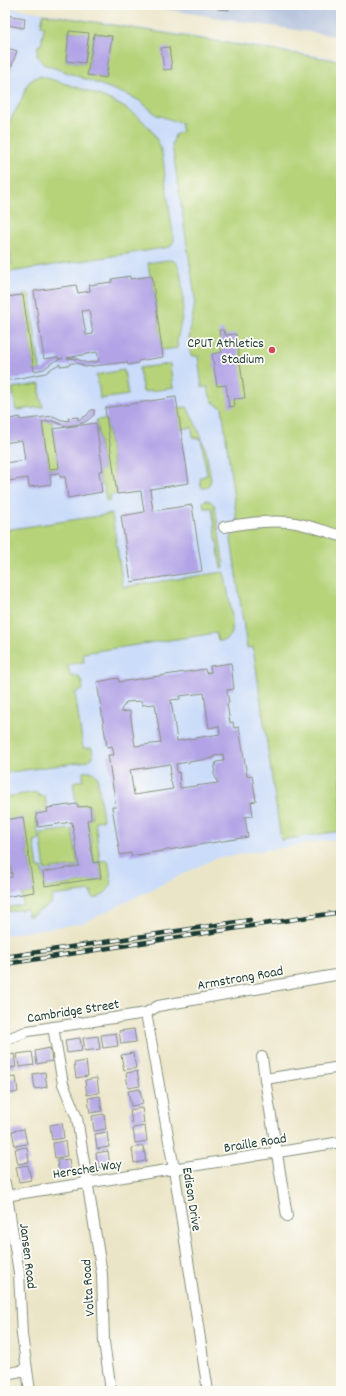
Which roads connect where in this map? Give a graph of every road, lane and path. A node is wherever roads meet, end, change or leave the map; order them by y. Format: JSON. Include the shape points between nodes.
{"nodes":[{"id":1,"x":224,"y":527,"type":"dead end"},
{"id":2,"x":341,"y":536,"type":"edge"},
{"id":3,"x":341,"y":974,"type":"edge"},
{"id":4,"x":146,"y":1013,"type":"junction"},
{"id":5,"x":53,"y":1027,"type":"junction"},
{"id":6,"x":5,"y":1040,"type":"edge"},
{"id":7,"x":262,"y":1057,"type":"dead end"},
{"id":8,"x":341,"y":1067,"type":"edge"},
{"id":9,"x":266,"y":1079,"type":"junction"},
{"id":10,"x":341,"y":1142,"type":"edge"},
{"id":11,"x":276,"y":1153,"type":"junction"},
{"id":12,"x":174,"y":1169,"type":"junction"},
{"id":13,"x":5,"y":1183,"type":"edge"},
{"id":14,"x":87,"y":1183,"type":"junction"},
{"id":15,"x":6,"y":1196,"type":"edge"},
{"id":16,"x":287,"y":1216,"type":"dead end"},
{"id":17,"x":26,"y":1370,"type":"junction"},
{"id":18,"x":5,"y":1374,"type":"edge"},
{"id":19,"x":30,"y":1391,"type":"edge"},
{"id":20,"x":111,"y":1391,"type":"edge"},
{"id":21,"x":208,"y":1391,"type":"edge"}],
"edges":[{"from":1,"to":2,"type":"street","via":[[289,522]]},
{"from":3,"to":4,"type":"street","name":"Armstrong Road","via":[[158,1006]]},
{"from":4,"to":5,"type":"street","name":"Cambridge Street"},
{"from":4,"to":12,"type":"street","name":"Edison Drive"},
{"from":5,"to":6,"type":"street","name":"Cambridge Street","via":[[28,1031]]},
{"from":5,"to":14,"type":"street","name":"Volta Road","via":[[63,1084],[77,1118]]},
{"from":7,"to":9,"type":"street"},
{"from":8,"to":9,"type":"street"},
{"from":9,"to":11,"type":"street"},
{"from":10,"to":11,"type":"street","name":"Braille Road"},
{"from":11,"to":12,"type":"street","name":"Braille Road"},
{"from":11,"to":16,"type":"street"},
{"from":12,"to":14,"type":"street","name":"Herschel Way"},
{"from":12,"to":21,"type":"street","name":"Edison Drive"},
{"from":13,"to":15,"type":"street","name":"Jansen Road"},
{"from":14,"to":15,"type":"street","name":"Herschel Way"},
{"from":14,"to":20,"type":"street","name":"Volta Road","via":[[102,1274],[104,1342]]},
{"from":15,"to":17,"type":"street","name":"Jansen Road","via":[[19,1273]]},
{"from":17,"to":18,"type":"street"},
{"from":17,"to":19,"type":"street","name":"Jansen Road"}]}
